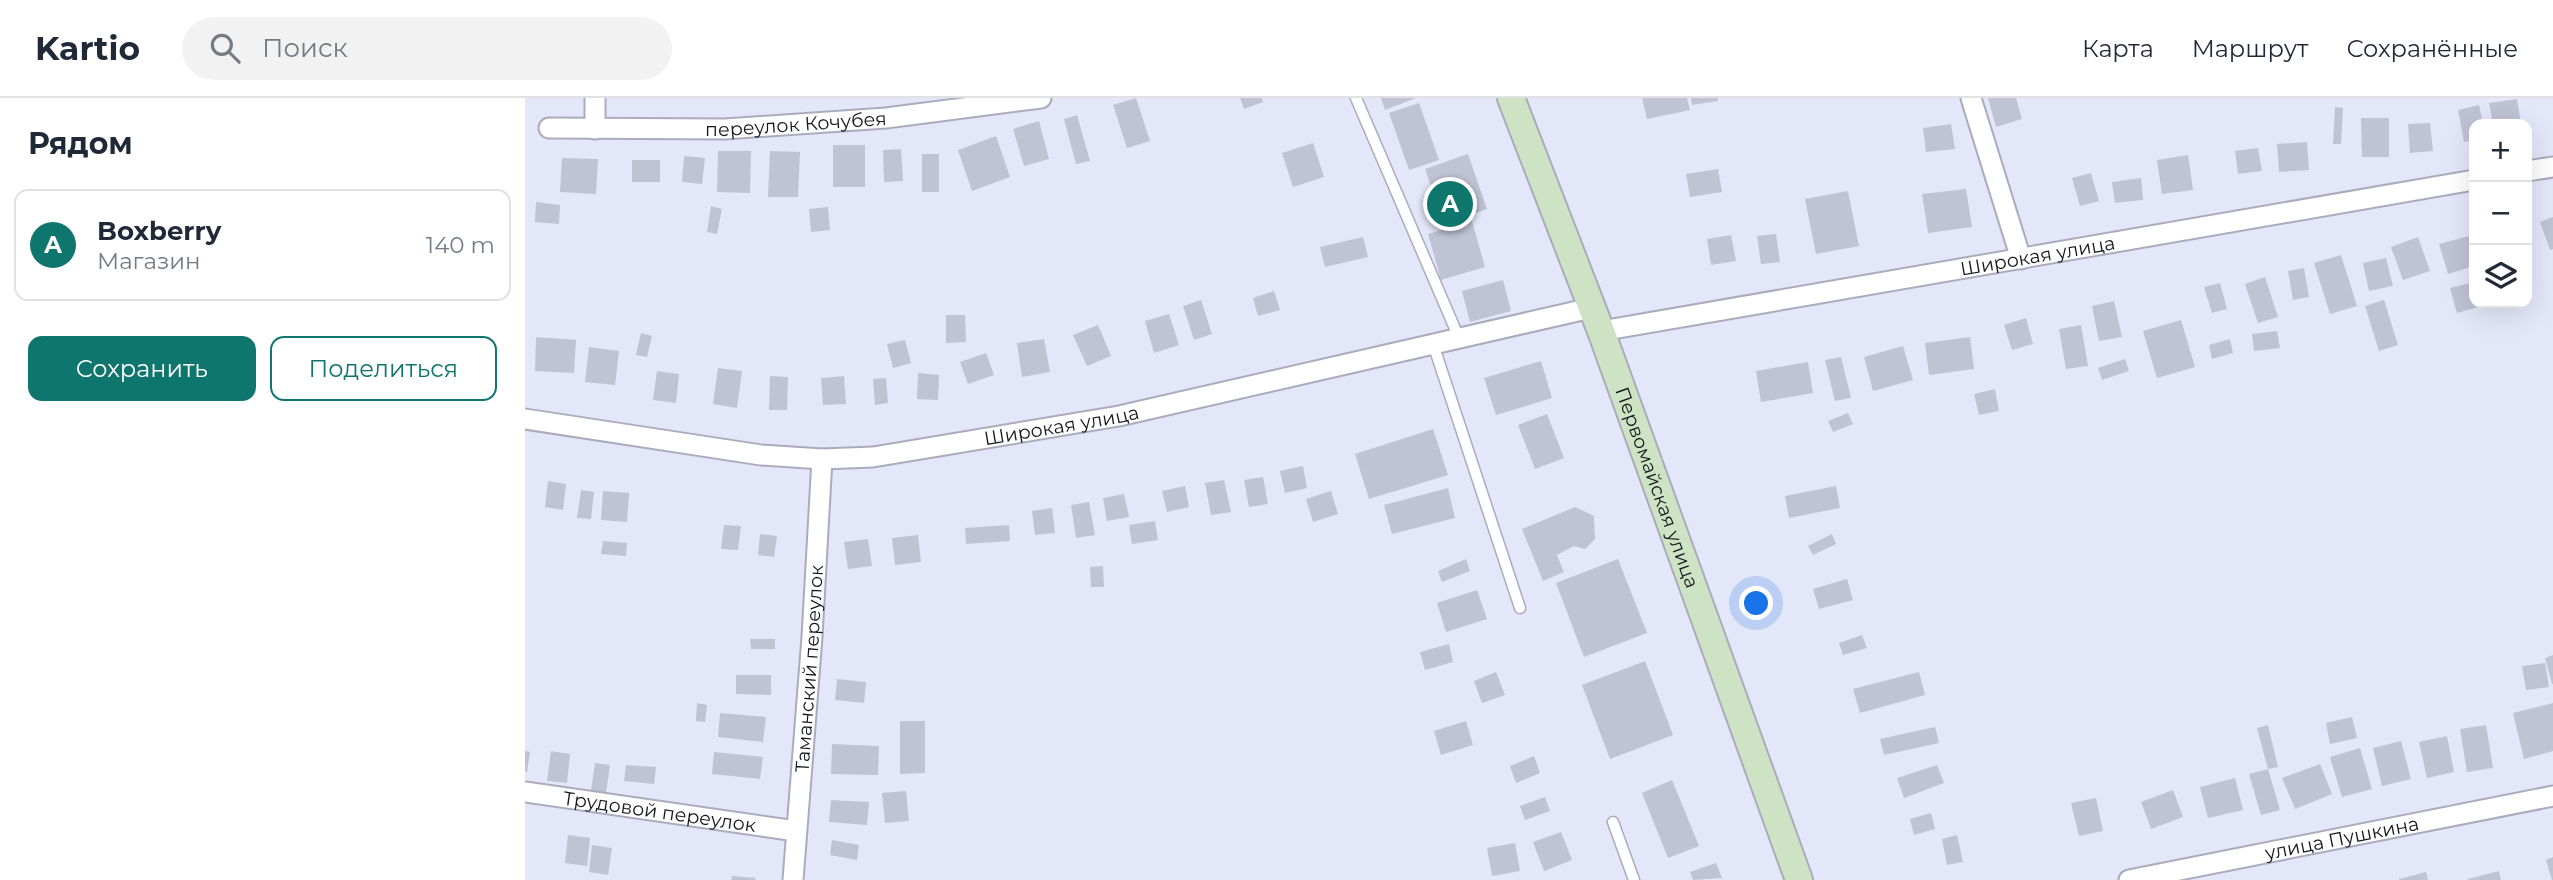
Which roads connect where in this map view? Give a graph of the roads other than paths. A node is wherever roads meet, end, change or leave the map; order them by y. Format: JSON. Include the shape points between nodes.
{"nodes":[{"id":1,"x":595,"y":98,"type":"edge"},
{"id":2,"x":1041,"y":98,"type":"edge"},
{"id":3,"x":1356,"y":98,"type":"edge"},
{"id":4,"x":1511,"y":98,"type":"edge"},
{"id":5,"x":1971,"y":98,"type":"edge"},
{"id":6,"x":549,"y":128,"type":"dead end"},
{"id":7,"x":595,"y":129,"type":"junction"},
{"id":8,"x":2553,"y":167,"type":"edge"},
{"id":9,"x":2532,"y":170,"type":"edge"},
{"id":10,"x":2469,"y":181,"type":"edge"},
{"id":11,"x":2021,"y":259,"type":"junction"},
{"id":12,"x":1596,"y":319,"type":"junction"},
{"id":13,"x":1459,"y":338,"type":"junction"},
{"id":14,"x":1433,"y":344,"type":"junction"},
{"id":15,"x":525,"y":418,"type":"edge"},
{"id":16,"x":822,"y":459,"type":"junction"},
{"id":17,"x":1520,"y":608,"type":"dead end"},
{"id":18,"x":525,"y":792,"type":"edge"},
{"id":19,"x":2553,"y":796,"type":"edge"},
{"id":20,"x":1613,"y":822,"type":"dead end"},
{"id":21,"x":796,"y":831,"type":"junction"},
{"id":22,"x":793,"y":880,"type":"edge"},
{"id":23,"x":1634,"y":880,"type":"edge"},
{"id":24,"x":1799,"y":880,"type":"edge"},
{"id":25,"x":2129,"y":880,"type":"edge"}],
"edges":[{"from":1,"to":7,"type":"street"},
{"from":2,"to":7,"type":"street","name":"переулок Кочубея","via":[[873,119],[725,129]]},
{"from":3,"to":13,"type":"lane"},
{"from":4,"to":12,"type":"street","name":"Первомайская улица"},
{"from":5,"to":11,"type":"street"},
{"from":6,"to":7,"type":"street","name":"переулок Кочубея"},
{"from":8,"to":9,"type":"street"},
{"from":10,"to":11,"type":"street","name":"Широкая улица"},
{"from":11,"to":12,"type":"street","name":"Широкая улица"},
{"from":12,"to":13,"type":"street","name":"Широкая улица"},
{"from":12,"to":24,"type":"street","name":"Первомайская улица"},
{"from":13,"to":14,"type":"street","name":"Широкая улица"},
{"from":14,"to":16,"type":"street","name":"Широкая улица","via":[[1119,416],[873,457]]},
{"from":14,"to":17,"type":"lane"},
{"from":15,"to":16,"type":"street","name":"Широкая улица","via":[[761,455]]},
{"from":16,"to":21,"type":"street","name":"Таманский переулок"},
{"from":18,"to":21,"type":"street","name":"Трудовой переулок"},
{"from":19,"to":25,"type":"street","name":"улица Пушкина"},
{"from":20,"to":23,"type":"lane"},
{"from":21,"to":22,"type":"street","name":"Таманский переулок"}]}
